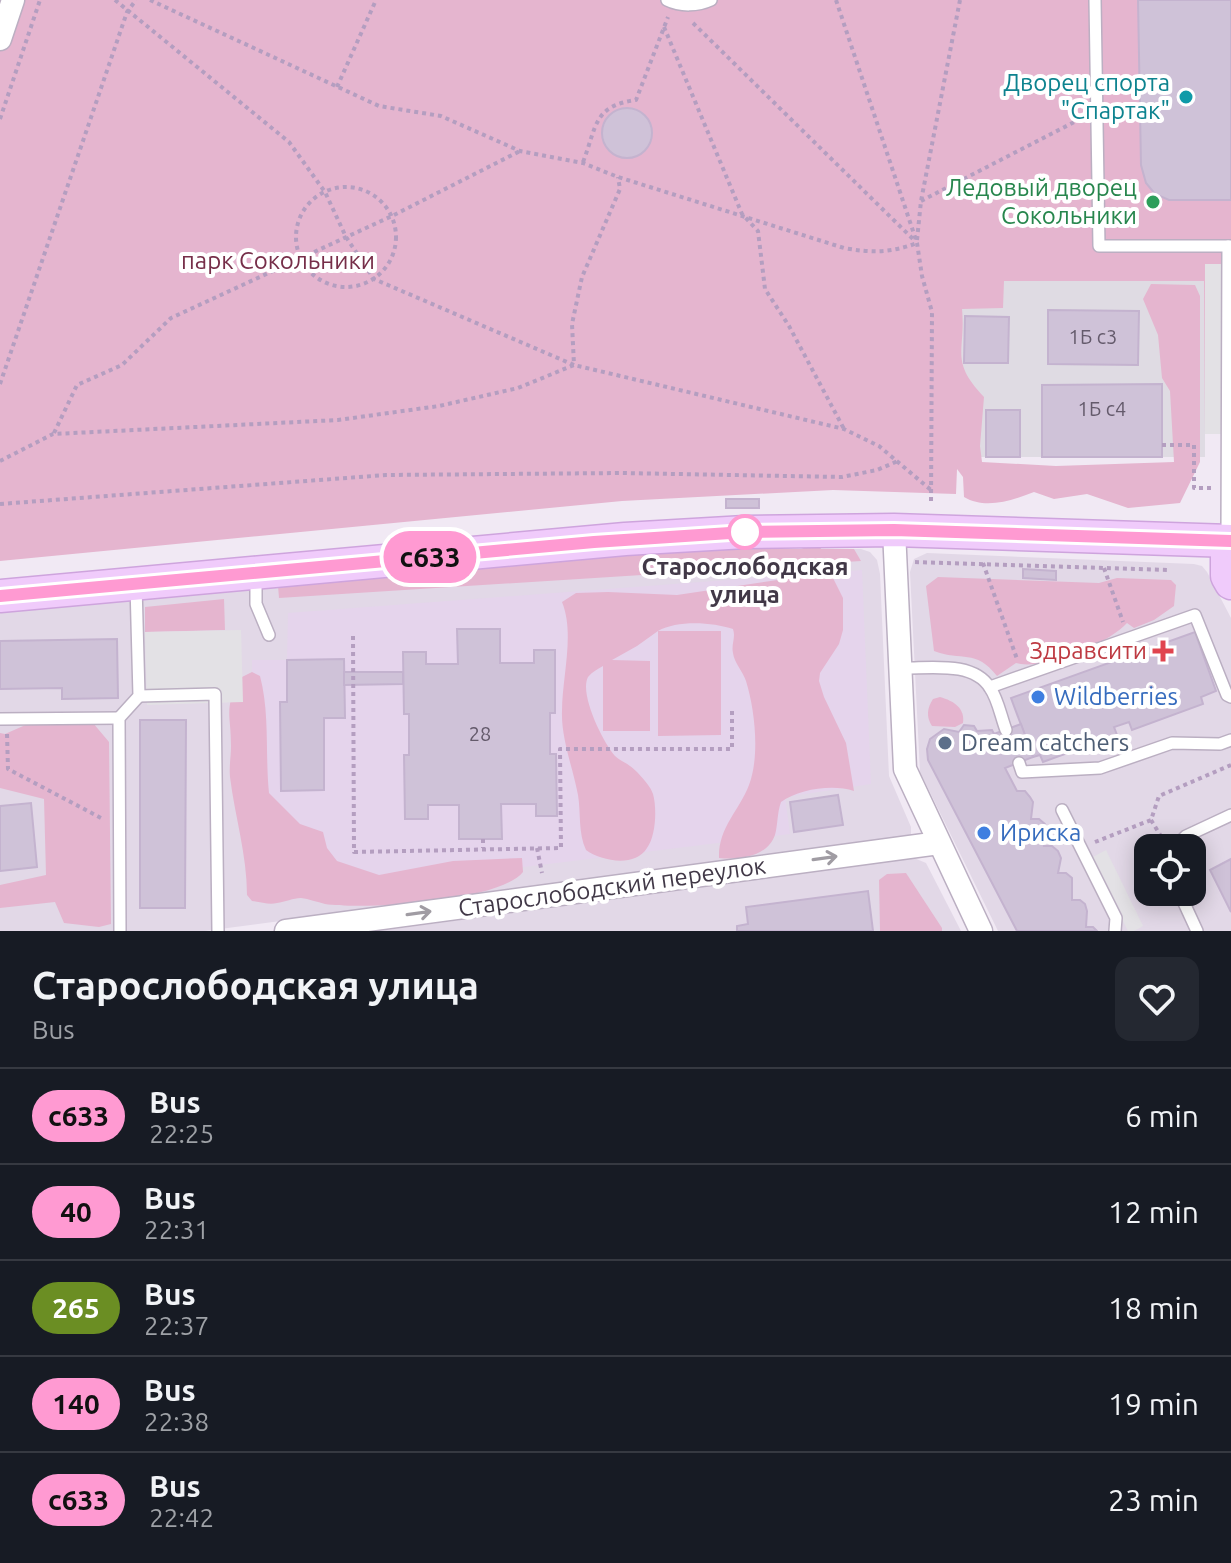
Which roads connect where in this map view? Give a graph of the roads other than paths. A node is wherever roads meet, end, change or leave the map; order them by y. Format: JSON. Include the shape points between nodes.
{"nodes":[{"id":1,"x":13,"y":0,"type":"edge"},
{"id":2,"x":711,"y":0,"type":"edge"},
{"id":3,"x":1095,"y":0,"type":"edge"},
{"id":4,"x":671,"y":2,"type":"edge"},
{"id":5,"x":0,"y":39,"type":"edge"},
{"id":6,"x":1230,"y":246,"type":"edge"},
{"id":7,"x":894,"y":530,"type":"junction"},
{"id":8,"x":1229,"y":541,"type":"edge"},
{"id":9,"x":255,"y":573,"type":"junction"},
{"id":10,"x":1231,"y":583,"type":"edge"},
{"id":11,"x":136,"y":584,"type":"junction"},
{"id":12,"x":0,"y":596,"type":"edge"},
{"id":13,"x":269,"y":635,"type":"dead end"},
{"id":14,"x":900,"y":668,"type":"junction"},
{"id":15,"x":990,"y":687,"type":"junction"},
{"id":16,"x":139,"y":696,"type":"junction"},
{"id":17,"x":1231,"y":697,"type":"edge"},
{"id":18,"x":119,"y":718,"type":"junction"},
{"id":19,"x":3,"y":719,"type":"edge"},
{"id":20,"x":1006,"y":730,"type":"dead end"},
{"id":21,"x":1231,"y":740,"type":"edge"},
{"id":22,"x":1019,"y":763,"type":"dead end"},
{"id":23,"x":1062,"y":810,"type":"dead end"},
{"id":24,"x":1231,"y":815,"type":"edge"},
{"id":25,"x":1190,"y":834,"type":"edge"},
{"id":26,"x":939,"y":843,"type":"junction"},
{"id":27,"x":1185,"y":906,"type":"edge"},
{"id":28,"x":120,"y":931,"type":"edge"},
{"id":29,"x":218,"y":931,"type":"edge"},
{"id":30,"x":286,"y":931,"type":"edge"},
{"id":31,"x":981,"y":931,"type":"edge"},
{"id":32,"x":1115,"y":931,"type":"edge"},
{"id":33,"x":1197,"y":931,"type":"edge"}],
"edges":[{"from":1,"to":5,"type":"street"},
{"from":2,"to":4,"type":"lane"},
{"from":3,"to":6,"type":"lane","via":[[1099,246]]},
{"from":6,"to":8,"type":"lane"},
{"from":7,"to":8,"type":"main road"},
{"from":7,"to":9,"type":"main road","via":[[625,539]]},
{"from":7,"to":14,"type":"street"},
{"from":8,"to":10,"type":"main road"},
{"from":9,"to":11,"type":"main road"},
{"from":9,"to":13,"type":"lane","via":[[256,604]]},
{"from":11,"to":12,"type":"main road"},
{"from":11,"to":16,"type":"lane"},
{"from":14,"to":15,"type":"lane","via":[[959,669]]},
{"from":14,"to":26,"type":"street","via":[[905,769]]},
{"from":15,"to":17,"type":"lane","via":[[1195,615]]},
{"from":15,"to":20,"type":"lane"},
{"from":16,"to":18,"type":"lane"},
{"from":16,"to":29,"type":"lane","via":[[215,694]]},
{"from":18,"to":19,"type":"lane"},
{"from":18,"to":28,"type":"lane"},
{"from":21,"to":22,"type":"lane","via":[[1172,743],[1100,768],[1022,772]]},
{"from":23,"to":32,"type":"lane","via":[[1116,918]]},
{"from":24,"to":25,"type":"lane"},
{"from":30,"to":26,"type":"street","name":"Старослободский переулок","one_way":true},
{"from":26,"to":31,"type":"street"},
{"from":27,"to":33,"type":"lane"}]}
